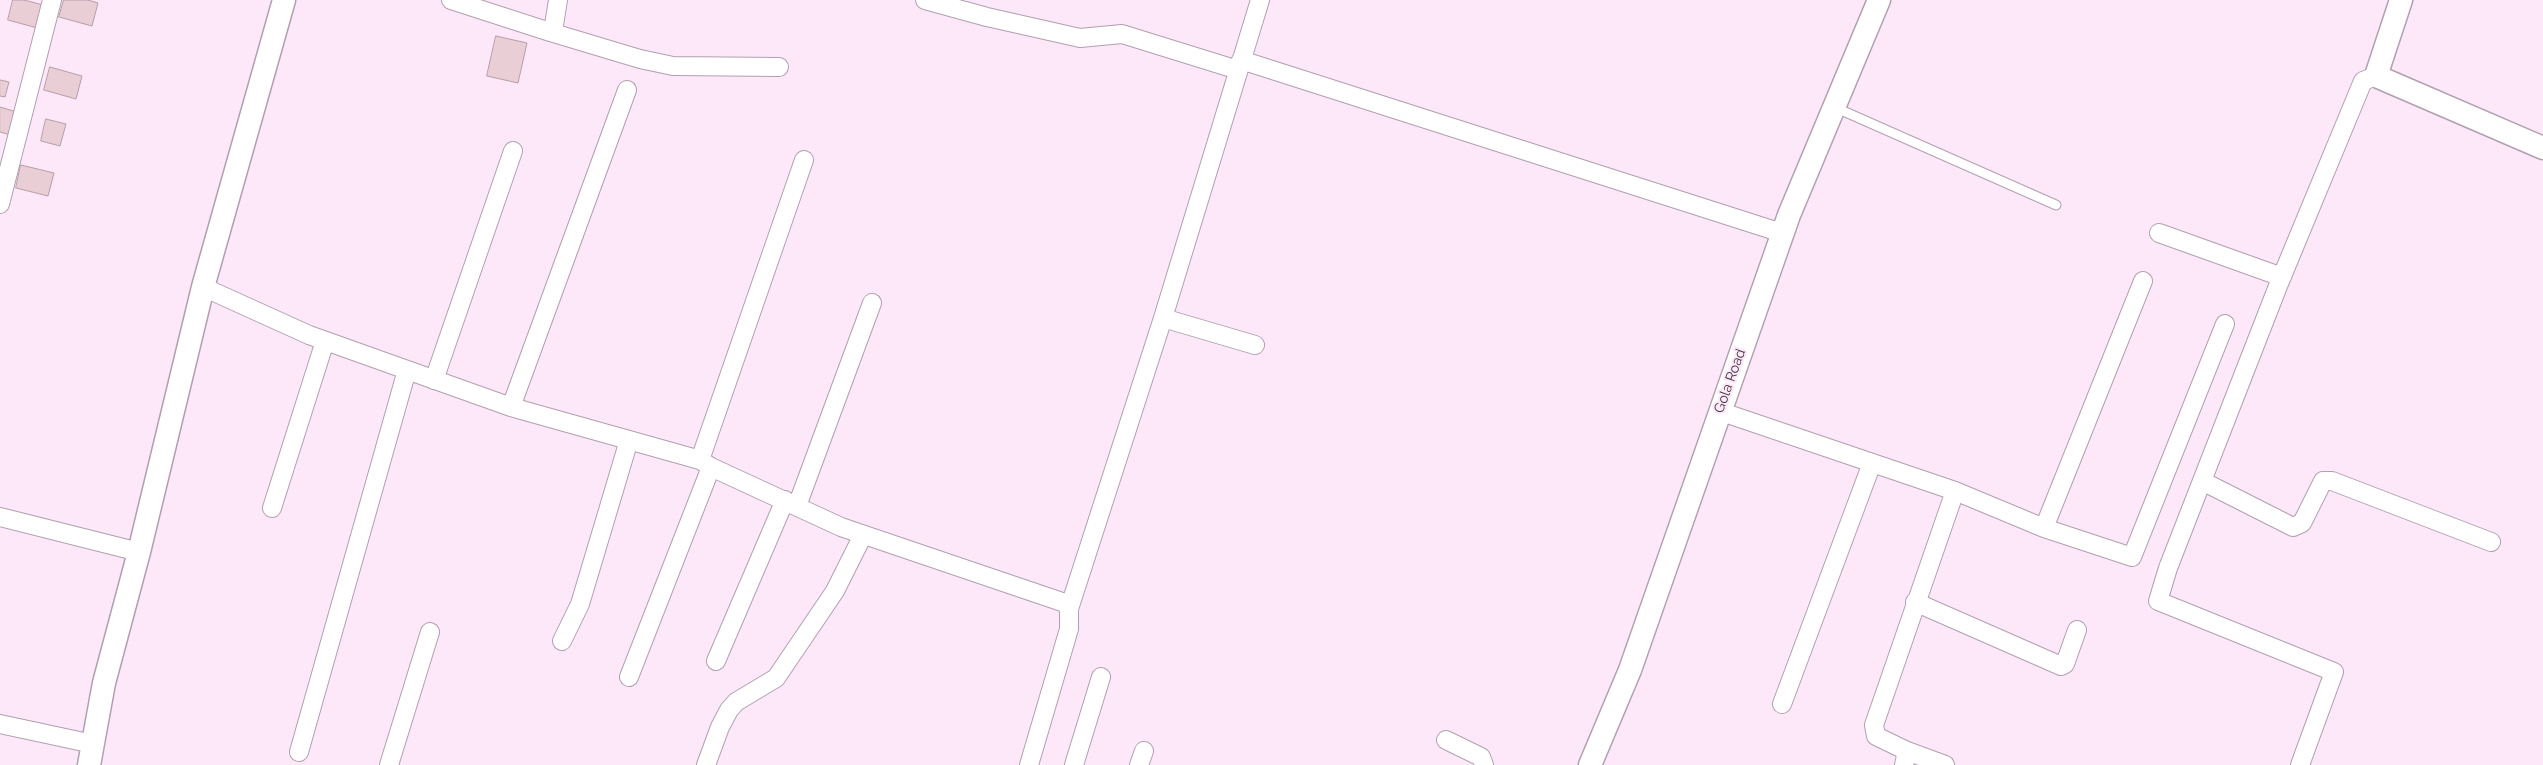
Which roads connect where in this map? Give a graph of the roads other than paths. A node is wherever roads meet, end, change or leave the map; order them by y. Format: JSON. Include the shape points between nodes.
{"nodes":[{"id":1,"x":52,"y":0,"type":"edge"},
{"id":2,"x":284,"y":0,"type":"edge"},
{"id":3,"x":451,"y":0,"type":"edge"},
{"id":4,"x":558,"y":0,"type":"edge"},
{"id":5,"x":925,"y":0,"type":"edge"},
{"id":6,"x":1260,"y":0,"type":"edge"},
{"id":7,"x":1879,"y":0,"type":"edge"},
{"id":8,"x":2401,"y":0,"type":"edge"},
{"id":9,"x":550,"y":32,"type":"junction"},
{"id":10,"x":1239,"y":65,"type":"junction"},
{"id":11,"x":779,"y":67,"type":"dead end"},
{"id":12,"x":2376,"y":76,"type":"junction"},
{"id":13,"x":627,"y":90,"type":"dead end"},
{"id":14,"x":1834,"y":107,"type":"junction"},
{"id":15,"x":2543,"y":148,"type":"edge"},
{"id":16,"x":513,"y":151,"type":"dead end"},
{"id":17,"x":804,"y":160,"type":"dead end"},
{"id":18,"x":0,"y":204,"type":"edge"},
{"id":19,"x":2056,"y":205,"type":"dead end"},
{"id":20,"x":1782,"y":233,"type":"junction"},
{"id":21,"x":2159,"y":233,"type":"dead end"},
{"id":22,"x":2282,"y":277,"type":"junction"},
{"id":23,"x":2143,"y":281,"type":"dead end"},
{"id":24,"x":203,"y":288,"type":"junction"},
{"id":25,"x":872,"y":303,"type":"dead end"},
{"id":26,"x":1164,"y":318,"type":"junction"},
{"id":27,"x":2225,"y":324,"type":"dead end"},
{"id":28,"x":325,"y":341,"type":"junction"},
{"id":29,"x":1255,"y":345,"type":"dead end"},
{"id":30,"x":407,"y":370,"type":"junction"},
{"id":31,"x":434,"y":380,"type":"junction"},
{"id":32,"x":512,"y":407,"type":"junction"},
{"id":33,"x":1719,"y":411,"type":"junction"},
{"id":34,"x":629,"y":440,"type":"junction"},
{"id":35,"x":705,"y":463,"type":"junction"},
{"id":36,"x":1872,"y":463,"type":"junction"},
{"id":37,"x":2202,"y":481,"type":"junction"},
{"id":38,"x":1955,"y":491,"type":"junction"},
{"id":39,"x":791,"y":503,"type":"junction"},
{"id":40,"x":272,"y":508,"type":"dead end"},
{"id":41,"x":0,"y":517,"type":"edge"},
{"id":42,"x":2044,"y":528,"type":"junction"},
{"id":43,"x":863,"y":535,"type":"junction"},
{"id":44,"x":2491,"y":542,"type":"dead end"},
{"id":45,"x":139,"y":552,"type":"junction"},
{"id":46,"x":1915,"y":602,"type":"junction"},
{"id":47,"x":1069,"y":609,"type":"junction"},
{"id":48,"x":2077,"y":630,"type":"dead end"},
{"id":49,"x":430,"y":632,"type":"dead end"},
{"id":50,"x":562,"y":641,"type":"dead end"},
{"id":51,"x":716,"y":661,"type":"dead end"},
{"id":52,"x":629,"y":677,"type":"dead end"},
{"id":53,"x":1101,"y":677,"type":"dead end"},
{"id":54,"x":1782,"y":704,"type":"dead end"},
{"id":55,"x":0,"y":724,"type":"edge"},
{"id":56,"x":1446,"y":740,"type":"dead end"},
{"id":57,"x":299,"y":752,"type":"dead end"},
{"id":58,"x":1906,"y":758,"type":"edge"},
{"id":59,"x":93,"y":759,"type":"edge"},
{"id":60,"x":389,"y":765,"type":"edge"},
{"id":61,"x":706,"y":765,"type":"edge"},
{"id":62,"x":1030,"y":765,"type":"edge"},
{"id":63,"x":1074,"y":765,"type":"edge"},
{"id":64,"x":1484,"y":765,"type":"edge"},
{"id":65,"x":1590,"y":765,"type":"edge"},
{"id":66,"x":1945,"y":765,"type":"edge"},
{"id":67,"x":2300,"y":765,"type":"edge"}],
"edges":[{"from":1,"to":18,"type":"street"},
{"from":2,"to":24,"type":"street"},
{"from":3,"to":9,"type":"street"},
{"from":4,"to":9,"type":"street"},
{"from":5,"to":10,"type":"street","via":[[1080,38],[1122,34]]},
{"from":6,"to":10,"type":"street"},
{"from":7,"to":14,"type":"street","name":"Gola Road"},
{"from":8,"to":12,"type":"street"},
{"from":9,"to":11,"type":"street","via":[[673,66]]},
{"from":10,"to":20,"type":"street"},
{"from":10,"to":26,"type":"street"},
{"from":12,"to":15,"type":"street"},
{"from":12,"to":22,"type":"street","via":[[2363,81]]},
{"from":13,"to":32,"type":"street"},
{"from":14,"to":19,"type":"lane"},
{"from":14,"to":20,"type":"street","name":"Gola Road"},
{"from":16,"to":31,"type":"street"},
{"from":17,"to":35,"type":"street"},
{"from":20,"to":33,"type":"street","name":"Gola Road"},
{"from":21,"to":22,"type":"street"},
{"from":22,"to":37,"type":"street"},
{"from":23,"to":42,"type":"street"},
{"from":24,"to":28,"type":"street"},
{"from":24,"to":45,"type":"street"},
{"from":25,"to":39,"type":"street"},
{"from":26,"to":29,"type":"street"},
{"from":26,"to":47,"type":"street"},
{"from":27,"to":42,"type":"street","via":[[2132,557]]},
{"from":28,"to":30,"type":"street"},
{"from":28,"to":40,"type":"street"},
{"from":30,"to":31,"type":"street"},
{"from":30,"to":57,"type":"street"},
{"from":31,"to":32,"type":"street"},
{"from":32,"to":34,"type":"street"},
{"from":33,"to":36,"type":"street"},
{"from":33,"to":65,"type":"street","name":"Gola Road","via":[[1630,670]]},
{"from":34,"to":35,"type":"street"},
{"from":34,"to":50,"type":"street","via":[[580,604]]},
{"from":35,"to":39,"type":"street"},
{"from":35,"to":52,"type":"street"},
{"from":36,"to":38,"type":"street"},
{"from":36,"to":54,"type":"street"},
{"from":37,"to":44,"type":"street","via":[[2292,527],[2298,526],[2306,517],[2323,481],[2332,481]]},
{"from":37,"to":67,"type":"street","via":[[2158,601],[2334,672]]},
{"from":38,"to":42,"type":"street"},
{"from":38,"to":46,"type":"street"},
{"from":39,"to":43,"type":"street"},
{"from":39,"to":51,"type":"street"},
{"from":41,"to":45,"type":"street"},
{"from":43,"to":47,"type":"street","via":[[1054,598]]},
{"from":43,"to":61,"type":"street","via":[[835,591],[776,678],[736,702],[729,710]]},
{"from":45,"to":59,"type":"street","via":[[104,683]]},
{"from":46,"to":48,"type":"street","via":[[2061,666],[2065,664]]},
{"from":46,"to":58,"type":"street","via":[[1873,729],[1876,736]]},
{"from":47,"to":62,"type":"street","via":[[1069,629]]},
{"from":49,"to":60,"type":"street"},
{"from":53,"to":63,"type":"street"},
{"from":55,"to":59,"type":"street"},
{"from":56,"to":64,"type":"street","via":[[1481,757]]},
{"from":58,"to":66,"type":"street"}]}
